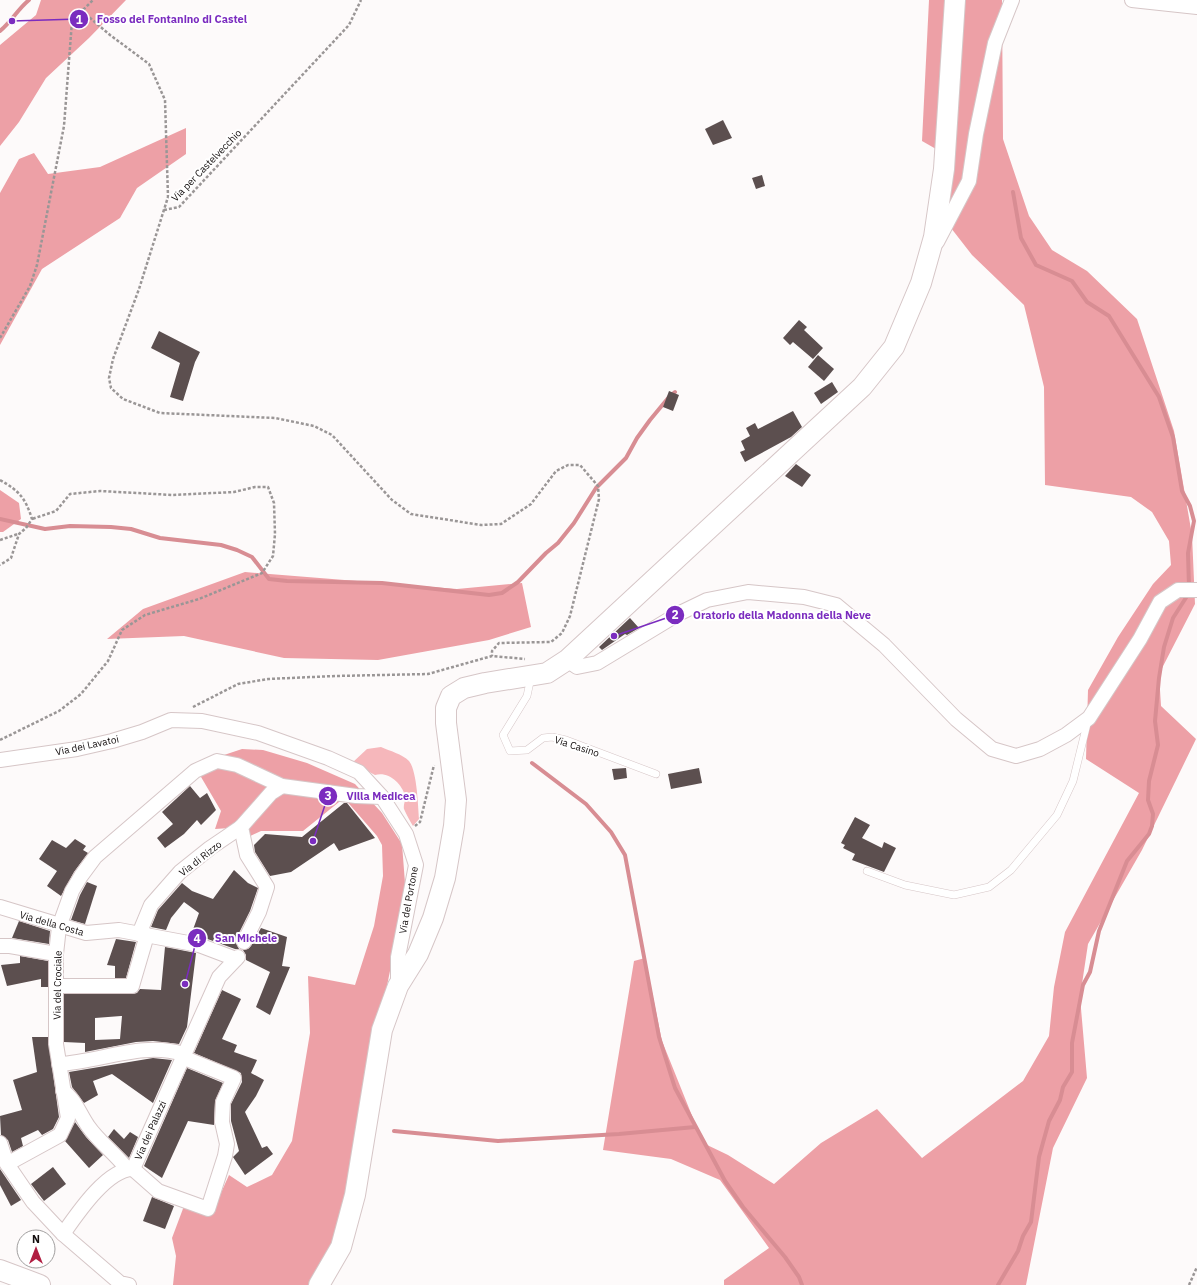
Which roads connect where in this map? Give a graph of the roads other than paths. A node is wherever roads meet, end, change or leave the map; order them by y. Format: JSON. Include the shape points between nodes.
{"nodes":[{"id":1,"x":955,"y":0,"type":"edge"},
{"id":2,"x":1012,"y":0,"type":"edge"},
{"id":3,"x":1132,"y":0,"type":"edge"},
{"id":4,"x":1197,"y":6,"type":"edge"},
{"id":5,"x":926,"y":264,"type":"junction"},
{"id":6,"x":1197,"y":590,"type":"edge"},
{"id":7,"x":567,"y":660,"type":"junction"},
{"id":8,"x":539,"y":674,"type":"junction"},
{"id":9,"x":1089,"y":718,"type":"junction"},
{"id":10,"x":171,"y":720,"type":"joint"},
{"id":11,"x":0,"y":760,"type":"edge"},
{"id":12,"x":656,"y":774,"type":"dead end"},
{"id":13,"x":282,"y":786,"type":"junction"},
{"id":14,"x":382,"y":797,"type":"junction"},
{"id":15,"x":241,"y":827,"type":"junction"},
{"id":16,"x":866,"y":871,"type":"dead end"},
{"id":17,"x":0,"y":907,"type":"edge"},
{"id":18,"x":59,"y":927,"type":"junction"},
{"id":19,"x":143,"y":934,"type":"junction"},
{"id":20,"x":244,"y":942,"type":"dead end"},
{"id":21,"x":0,"y":946,"type":"edge"},
{"id":22,"x":56,"y":954,"type":"junction"},
{"id":23,"x":237,"y":958,"type":"joint"},
{"id":24,"x":56,"y":986,"type":"junction"},
{"id":25,"x":398,"y":986,"type":"junction"},
{"id":26,"x":184,"y":1052,"type":"junction"},
{"id":27,"x":59,"y":1064,"type":"junction"},
{"id":28,"x":62,"y":1091,"type":"junction"},
{"id":29,"x":0,"y":1143,"type":"edge"},
{"id":30,"x":7,"y":1164,"type":"junction"},
{"id":31,"x":130,"y":1168,"type":"junction"},
{"id":32,"x":63,"y":1234,"type":"junction"},
{"id":33,"x":0,"y":1270,"type":"edge"},
{"id":34,"x":40,"y":1285,"type":"edge"},
{"id":35,"x":129,"y":1285,"type":"edge"},
{"id":36,"x":319,"y":1285,"type":"edge"}],
"edges":[{"from":1,"to":5,"type":"street","via":[[944,169],[934,237]]},
{"from":2,"to":5,"type":"street","via":[[995,43],[969,181]]},
{"from":3,"to":4,"type":"street"},
{"from":5,"to":7,"type":"street","via":[[921,283],[894,346],[862,387]]},
{"from":6,"to":9,"type":"street","via":[[1178,590],[1160,602],[1140,639]]},
{"from":7,"to":8,"type":"street"},
{"from":7,"to":9,"type":"street","via":[[577,667],[598,663],[678,614],[708,600],[748,592],[804,597],[836,605],[884,645],[956,719],[992,750],[1016,756],[1040,750]]},
{"from":8,"to":12,"type":"lane","name":"Via Casino","via":[[503,736],[510,751],[527,750],[543,738],[552,737]]},
{"from":8,"to":25,"type":"street","via":[[464,688],[451,696],[446,708],[446,723],[456,800],[445,878],[433,918],[418,954]]},
{"from":9,"to":16,"type":"lane","via":[[1073,781],[1057,815],[1012,870],[989,887],[954,895],[905,885]]},
{"from":10,"to":11,"type":"street","name":"Via dei Lavatoi","via":[[112,741],[77,749]]},
{"from":10,"to":14,"type":"street","name":"Via del Portone","via":[[202,721],[258,733],[328,758],[358,772]]},
{"from":13,"to":14,"type":"street","name":"Via del Crociale"},
{"from":13,"to":15,"type":"street","via":[[271,793]]},
{"from":13,"to":18,"type":"street","name":"Via del Crociale","via":[[237,765],[217,761],[195,771],[95,857],[72,891]]},
{"from":14,"to":25,"type":"street","name":"Via del Portone","via":[[406,834],[416,865],[398,957]]},
{"from":15,"to":19,"type":"street","name":"Via di Rizzo","via":[[180,872],[151,905]]},
{"from":15,"to":20,"type":"street","via":[[247,855],[267,888]]},
{"from":17,"to":18,"type":"street","name":"Via della Costa"},
{"from":18,"to":19,"type":"street","name":"Via della Costa","via":[[86,933],[119,930]]},
{"from":18,"to":22,"type":"street","name":"Via del Crociale"},
{"from":19,"to":23,"type":"street","name":"Via della Costa","via":[[199,945]]},
{"from":19,"to":24,"type":"street","name":"Via di Rizzo","via":[[132,986]]},
{"from":21,"to":22,"type":"street"},
{"from":22,"to":24,"type":"street","name":"Via del Crociale"},
{"from":23,"to":26,"type":"street","name":"Via dei Palazzi","via":[[219,977]]},
{"from":24,"to":27,"type":"street","name":"Via del Crociale","via":[[56,1044]]},
{"from":25,"to":36,"type":"street","via":[[382,1030],[355,1195],[341,1247]]},
{"from":26,"to":27,"type":"street","via":[[151,1048]]},
{"from":26,"to":31,"type":"street","name":"Via dei Palazzi"},
{"from":26,"to":31,"type":"street","via":[[234,1078],[223,1102],[222,1122],[227,1144],[225,1156],[208,1209],[158,1191]]},
{"from":27,"to":28,"type":"street","name":"Via del Crociale"},
{"from":28,"to":30,"type":"street","name":"Via del Crociale","via":[[68,1118],[60,1135]]},
{"from":28,"to":31,"type":"street","via":[[73,1101],[89,1127]]},
{"from":29,"to":30,"type":"street"},
{"from":30,"to":32,"type":"street","via":[[34,1202]]},
{"from":31,"to":32,"type":"street","name":"Via dei Palazzi","via":[[108,1179]]},
{"from":32,"to":35,"type":"street","via":[[120,1283]]},
{"from":33,"to":34,"type":"street"}]}
